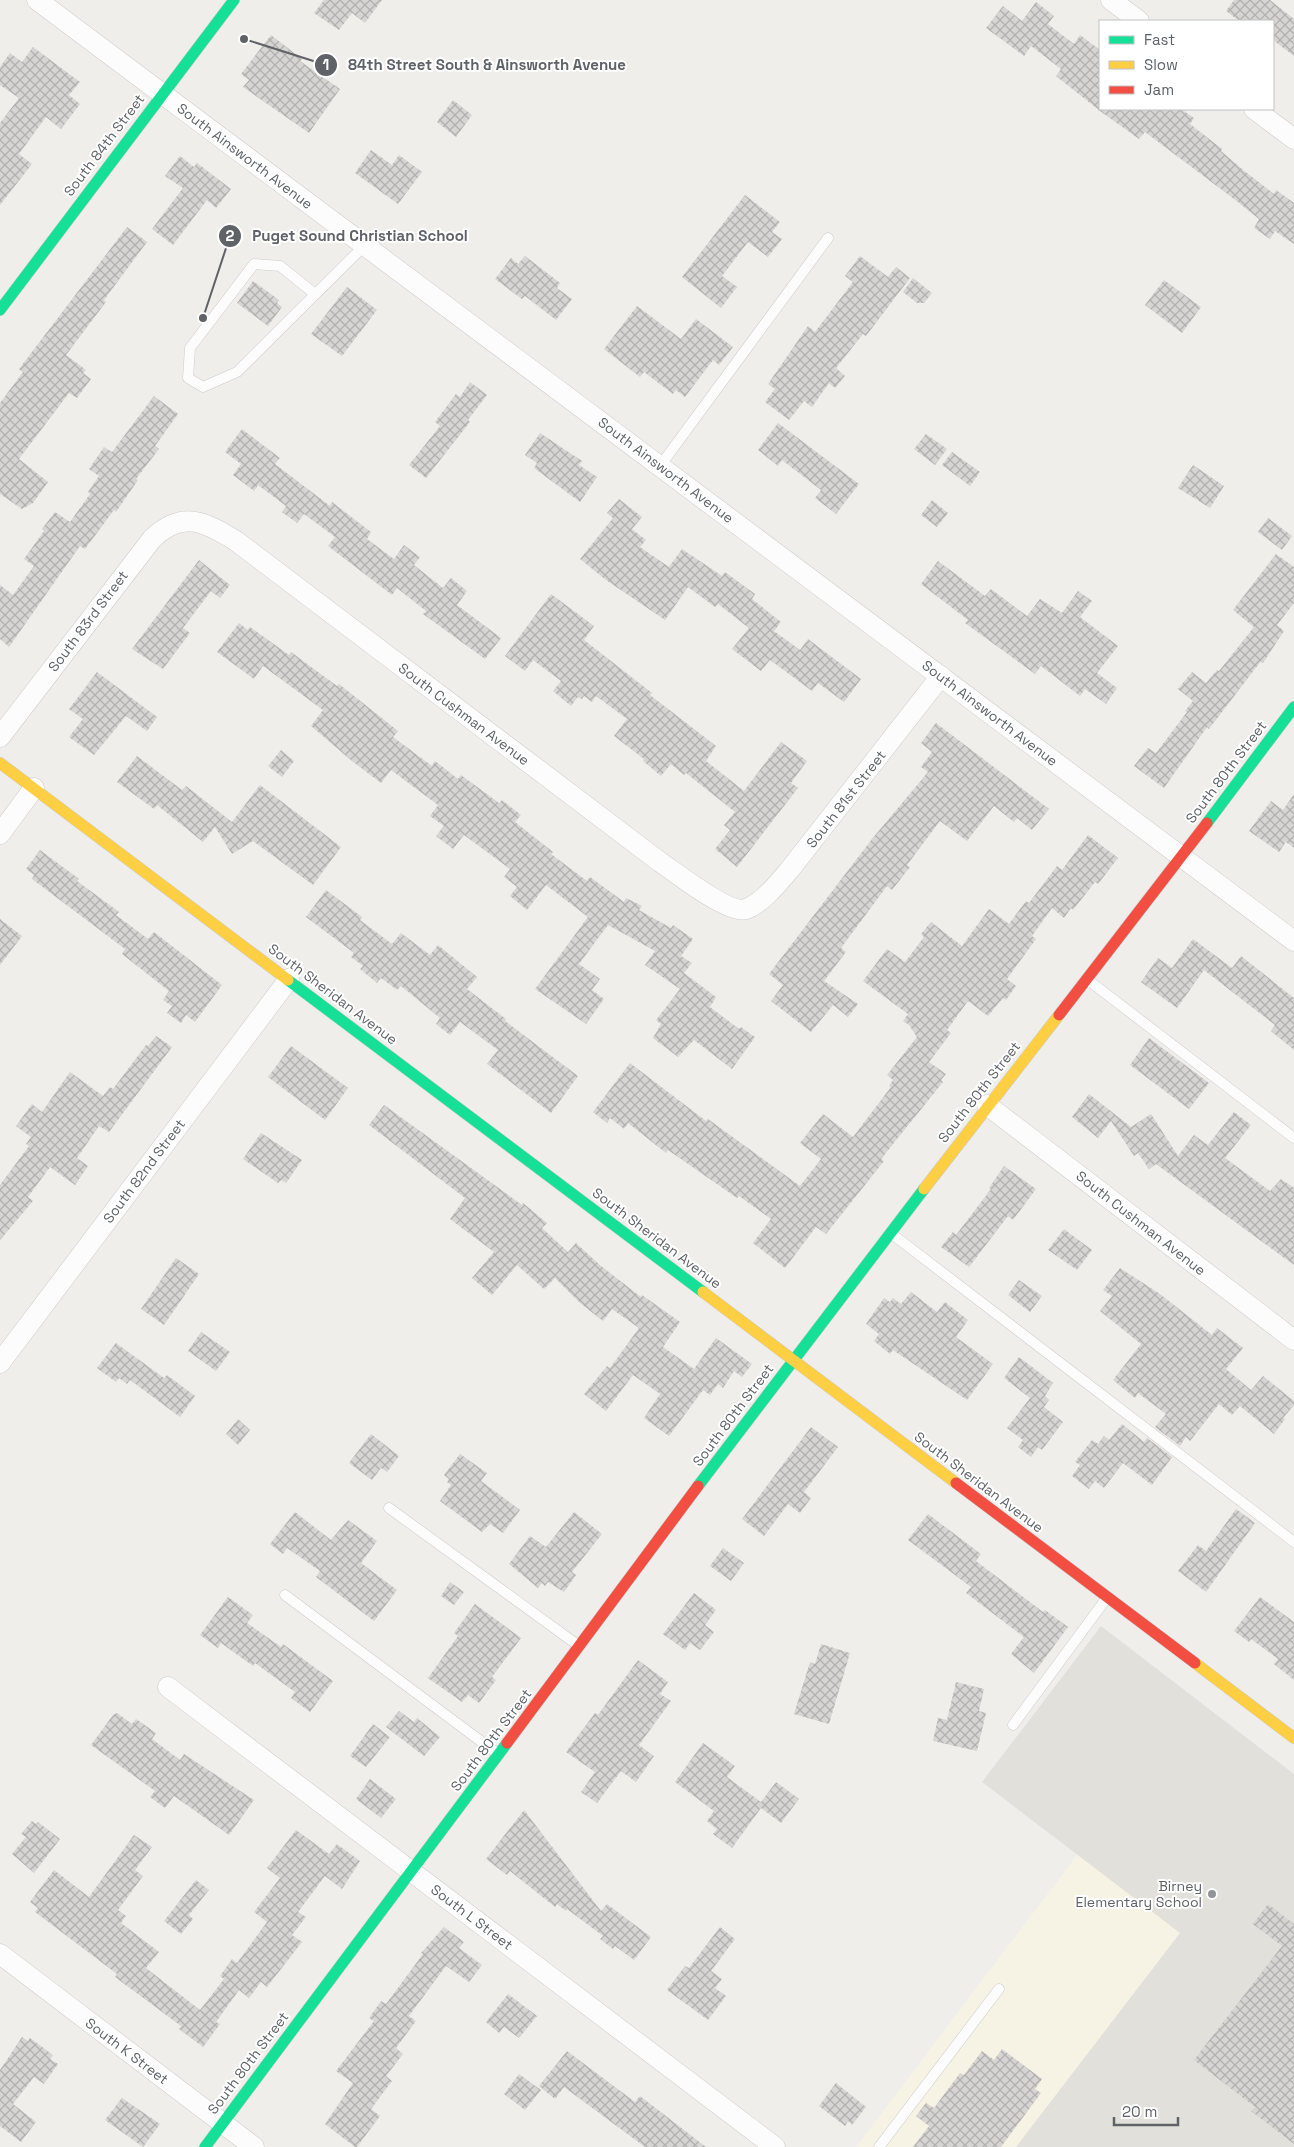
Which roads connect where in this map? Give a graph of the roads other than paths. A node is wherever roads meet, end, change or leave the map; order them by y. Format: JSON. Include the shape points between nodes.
{"nodes":[{"id":1,"x":37,"y":0,"type":"edge"},
{"id":2,"x":234,"y":0,"type":"edge"},
{"id":3,"x":1111,"y":0,"type":"edge"},
{"id":4,"x":1138,"y":20,"type":"edge"},
{"id":5,"x":161,"y":94,"type":"junction"},
{"id":6,"x":1255,"y":110,"type":"edge"},
{"id":7,"x":1294,"y":139,"type":"edge"},
{"id":8,"x":828,"y":238,"type":"dead end"},
{"id":9,"x":364,"y":246,"type":"junction"},
{"id":10,"x":315,"y":294,"type":"junction"},
{"id":11,"x":0,"y":310,"type":"edge"},
{"id":12,"x":660,"y":466,"type":"junction"},
{"id":13,"x":187,"y":520,"type":"joint"},
{"id":14,"x":941,"y":676,"type":"junction"},
{"id":15,"x":1294,"y":707,"type":"edge"},
{"id":16,"x":0,"y":737,"type":"edge"},
{"id":17,"x":0,"y":763,"type":"edge"},
{"id":18,"x":34,"y":788,"type":"junction"},
{"id":19,"x":0,"y":834,"type":"edge"},
{"id":20,"x":1182,"y":856,"type":"junction"},
{"id":21,"x":740,"y":910,"type":"joint"},
{"id":22,"x":1294,"y":941,"type":"edge"},
{"id":23,"x":1086,"y":978,"type":"junction"},
{"id":24,"x":289,"y":979,"type":"junction"},
{"id":25,"x":987,"y":1105,"type":"junction"},
{"id":26,"x":1294,"y":1138,"type":"edge"},
{"id":27,"x":890,"y":1232,"type":"junction"},
{"id":28,"x":1294,"y":1340,"type":"edge"},
{"id":29,"x":793,"y":1360,"type":"junction"},
{"id":30,"x":0,"y":1363,"type":"edge"},
{"id":31,"x":389,"y":1508,"type":"dead end"},
{"id":32,"x":1294,"y":1542,"type":"edge"},
{"id":33,"x":286,"y":1595,"type":"dead end"},
{"id":34,"x":1107,"y":1598,"type":"junction"},
{"id":35,"x":580,"y":1646,"type":"junction"},
{"id":36,"x":168,"y":1687,"type":"dead end"},
{"id":37,"x":1013,"y":1725,"type":"dead end"},
{"id":38,"x":1294,"y":1738,"type":"edge"},
{"id":39,"x":499,"y":1754,"type":"junction"},
{"id":40,"x":412,"y":1872,"type":"junction"},
{"id":41,"x":0,"y":1954,"type":"edge"},
{"id":42,"x":999,"y":1989,"type":"dead end"},
{"id":43,"x":222,"y":2123,"type":"junction"},
{"id":44,"x":205,"y":2147,"type":"edge"},
{"id":45,"x":254,"y":2147,"type":"edge"},
{"id":46,"x":776,"y":2147,"type":"edge"},
{"id":47,"x":879,"y":2147,"type":"edge"}],
"edges":[{"from":1,"to":5,"type":"street","name":"South Ainsworth Avenue"},
{"from":2,"to":5,"type":"street","name":"South 84th Street"},
{"from":3,"to":4,"type":"street"},
{"from":5,"to":9,"type":"street","name":"South Ainsworth Avenue"},
{"from":5,"to":11,"type":"street","name":"South 84th Street"},
{"from":6,"to":7,"type":"street"},
{"from":8,"to":12,"type":"lane"},
{"from":9,"to":10,"type":"lane"},
{"from":9,"to":12,"type":"street","name":"South Ainsworth Avenue"},
{"from":10,"to":10,"type":"lane","via":[[237,372],[203,387],[188,378],[190,348],[254,264],[280,266]]},
{"from":12,"to":14,"type":"street","name":"South Ainsworth Avenue"},
{"from":13,"to":16,"type":"street","name":"South 83rd Street","via":[[165,527],[142,551]]},
{"from":13,"to":21,"type":"street","name":"South Cushman Avenue","via":[[215,528],[236,541],[660,862],[712,897]]},
{"from":14,"to":20,"type":"street","name":"South Ainsworth Avenue"},
{"from":14,"to":21,"type":"street","name":"South 81st Street","via":[[791,868],[753,905]]},
{"from":15,"to":20,"type":"street","name":"South 80th Street","via":[[1284,727]]},
{"from":17,"to":18,"type":"street","name":"South Sheridan Avenue"},
{"from":18,"to":19,"type":"street"},
{"from":18,"to":24,"type":"street","name":"South Sheridan Avenue"},
{"from":20,"to":22,"type":"street","name":"South Ainsworth Avenue"},
{"from":20,"to":23,"type":"street","name":"South 80th Street"},
{"from":23,"to":25,"type":"street","name":"South 80th Street"},
{"from":23,"to":26,"type":"lane"},
{"from":24,"to":29,"type":"street","name":"South Sheridan Avenue"},
{"from":24,"to":30,"type":"street","name":"South 82nd Street"},
{"from":25,"to":27,"type":"street","name":"South 80th Street"},
{"from":25,"to":28,"type":"street","name":"South Cushman Avenue"},
{"from":27,"to":29,"type":"street","name":"South 80th Street"},
{"from":27,"to":32,"type":"lane"},
{"from":29,"to":34,"type":"street","name":"South Sheridan Avenue"},
{"from":29,"to":35,"type":"street","name":"South 80th Street"},
{"from":31,"to":35,"type":"lane"},
{"from":33,"to":39,"type":"lane"},
{"from":34,"to":37,"type":"lane"},
{"from":34,"to":38,"type":"street","name":"South Sheridan Avenue"},
{"from":35,"to":39,"type":"street","name":"South 80th Street"},
{"from":36,"to":40,"type":"street","name":"South L Street"},
{"from":39,"to":40,"type":"street","name":"South 80th Street"},
{"from":40,"to":43,"type":"street","name":"South 80th Street"},
{"from":40,"to":46,"type":"street","name":"South L Street"},
{"from":41,"to":43,"type":"street","name":"South K Street"},
{"from":42,"to":47,"type":"lane"},
{"from":43,"to":44,"type":"street","name":"South 80th Street"},
{"from":43,"to":45,"type":"street","name":"South K Street"}]}
